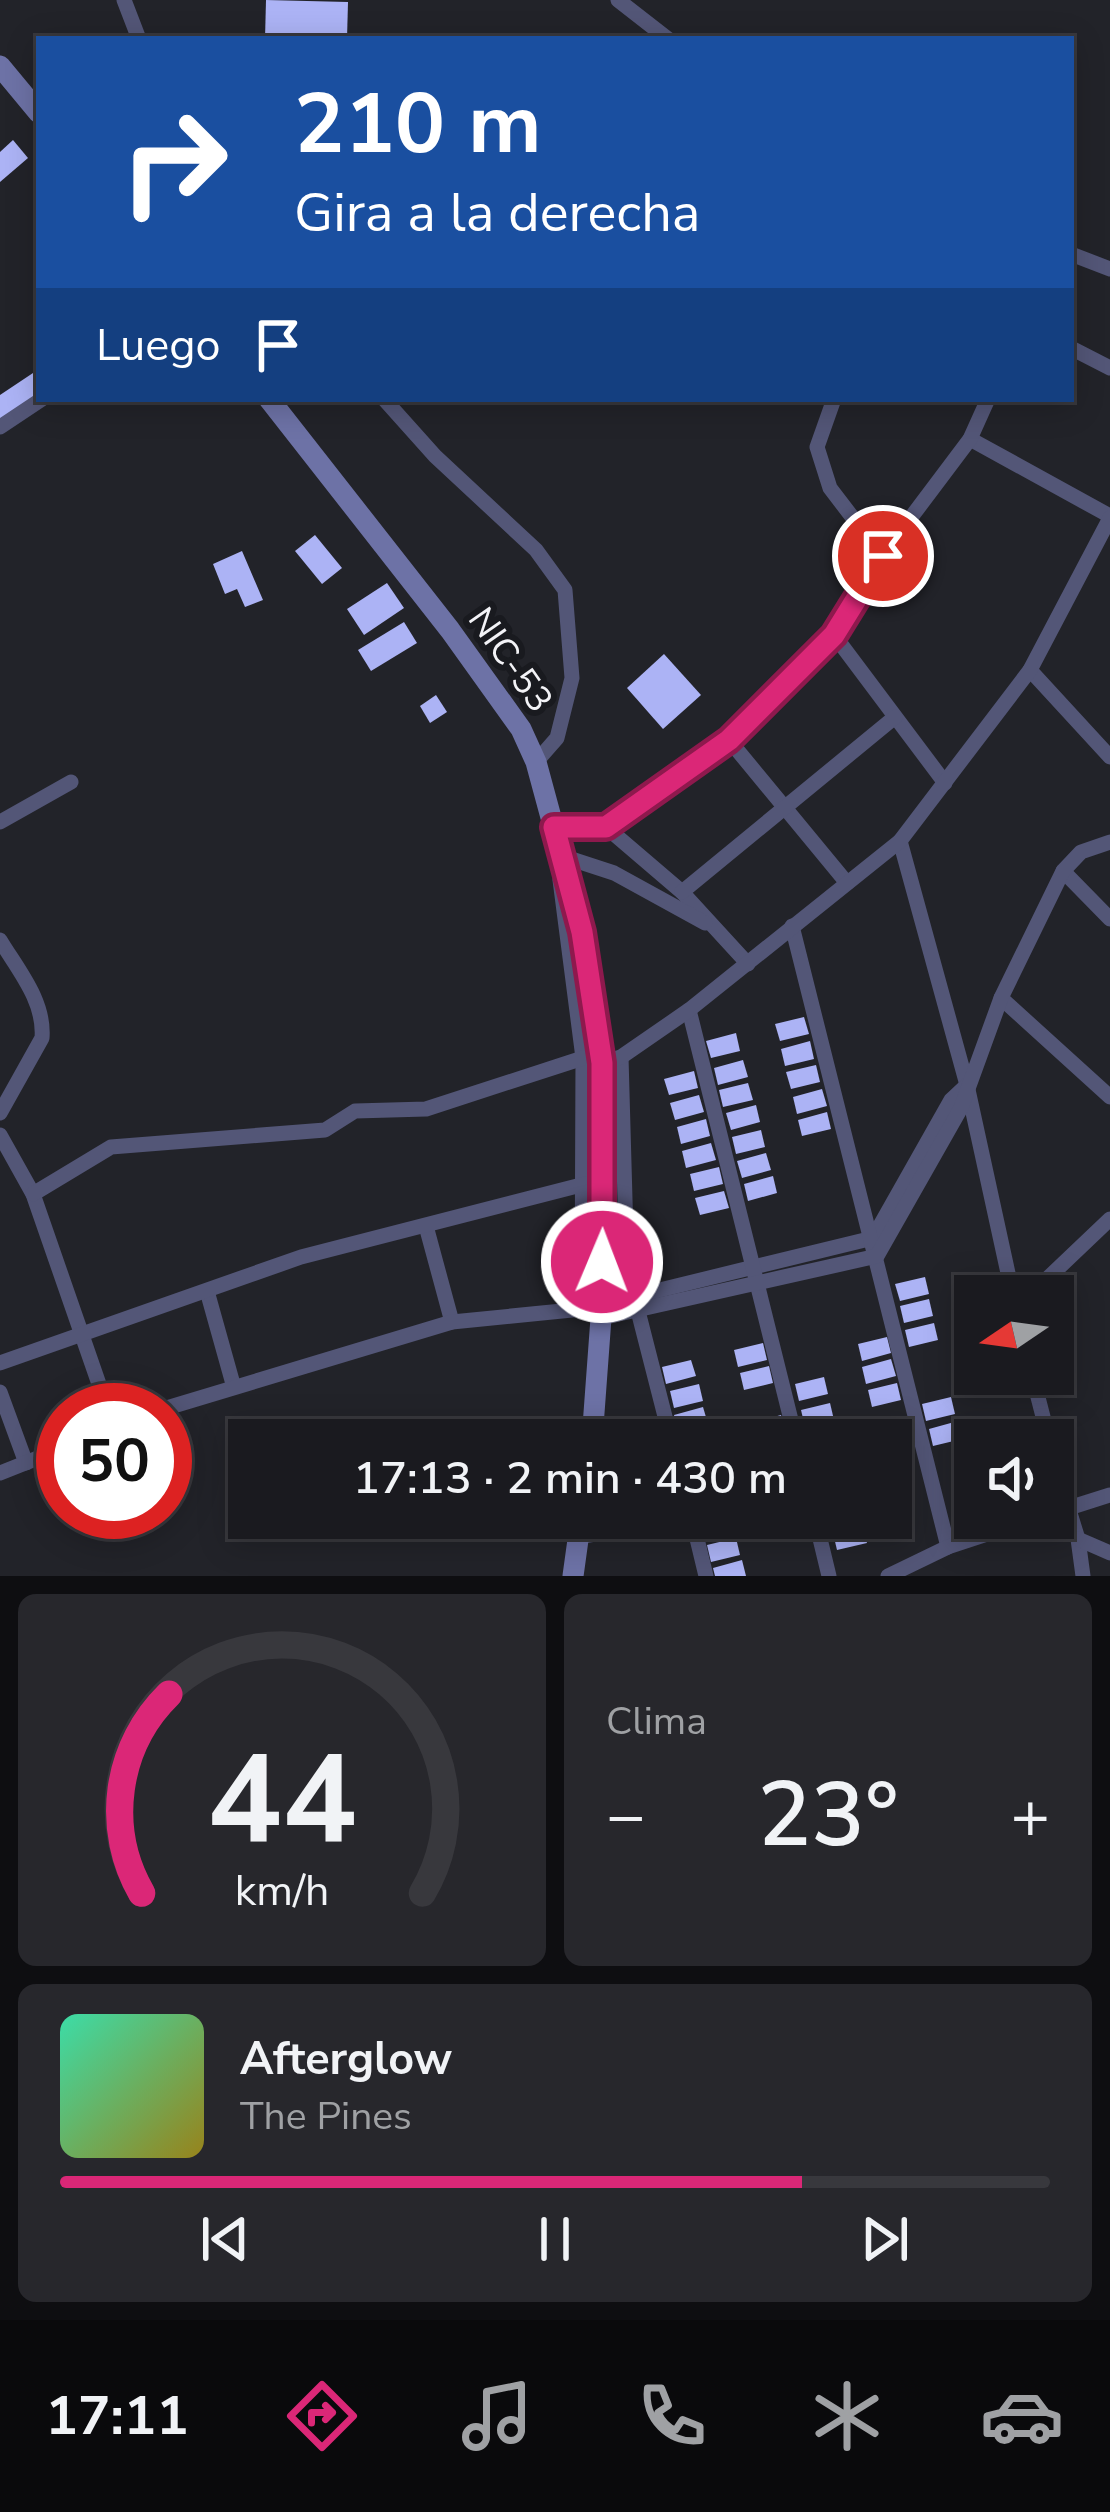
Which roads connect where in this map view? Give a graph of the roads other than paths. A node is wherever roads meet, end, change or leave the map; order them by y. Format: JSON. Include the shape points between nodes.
{"nodes":[{"id":1,"x":124,"y":0,"type":"edge"},
{"id":2,"x":618,"y":0,"type":"edge"},
{"id":3,"x":138,"y":36,"type":"edge"},
{"id":4,"x":664,"y":36,"type":"edge"},
{"id":5,"x":0,"y":66,"type":"edge"},
{"id":6,"x":36,"y":109,"type":"edge"},
{"id":7,"x":1074,"y":255,"type":"edge"},
{"id":8,"x":1110,"y":269,"type":"edge"},
{"id":9,"x":1074,"y":350,"type":"edge"},
{"id":10,"x":1110,"y":368,"type":"edge"},
{"id":11,"x":38,"y":402,"type":"edge"},
{"id":12,"x":271,"y":402,"type":"edge"},
{"id":13,"x":387,"y":402,"type":"edge"},
{"id":14,"x":833,"y":402,"type":"edge"},
{"id":15,"x":987,"y":402,"type":"edge"},
{"id":16,"x":0,"y":427,"type":"edge"},
{"id":17,"x":970,"y":439,"type":"junction"},
{"id":18,"x":1110,"y":517,"type":"edge"},
{"id":19,"x":883,"y":556,"type":"junction"},
{"id":20,"x":834,"y":635,"type":"junction"},
{"id":21,"x":1030,"y":670,"type":"junction"},
{"id":22,"x":895,"y":717,"type":"junction"},
{"id":23,"x":729,"y":740,"type":"junction"},
{"id":24,"x":1110,"y":757,"type":"edge"},
{"id":25,"x":536,"y":762,"type":"junction"},
{"id":26,"x":71,"y":782,"type":"dead end"},
{"id":27,"x":945,"y":783,"type":"junction"},
{"id":28,"x":786,"y":812,"type":"junction"},
{"id":29,"x":0,"y":822,"type":"edge"},
{"id":30,"x":554,"y":827,"type":"junction"},
{"id":31,"x":606,"y":827,"type":"junction"},
{"id":32,"x":900,"y":841,"type":"junction"},
{"id":33,"x":1110,"y":842,"type":"edge"},
{"id":34,"x":562,"y":856,"type":"junction"},
{"id":35,"x":1063,"y":871,"type":"junction"},
{"id":36,"x":847,"y":883,"type":"junction"},
{"id":37,"x":682,"y":892,"type":"junction"},
{"id":38,"x":1110,"y":919,"type":"edge"},
{"id":39,"x":793,"y":926,"type":"junction"},
{"id":40,"x":716,"y":928,"type":"junction"},
{"id":41,"x":0,"y":940,"type":"edge"},
{"id":42,"x":748,"y":964,"type":"junction"},
{"id":43,"x":1001,"y":998,"type":"junction"},
{"id":44,"x":689,"y":1010,"type":"junction"},
{"id":45,"x":602,"y":1060,"type":"junction"},
{"id":46,"x":967,"y":1084,"type":"junction"},
{"id":47,"x":1110,"y":1097,"type":"edge"},
{"id":48,"x":0,"y":1113,"type":"edge"},
{"id":49,"x":0,"y":1135,"type":"edge"},
{"id":50,"x":585,"y":1184,"type":"junction"},
{"id":51,"x":915,"y":1185,"type":"junction"},
{"id":52,"x":34,"y":1193,"type":"junction"},
{"id":53,"x":1110,"y":1219,"type":"edge"},
{"id":54,"x":426,"y":1226,"type":"junction"},
{"id":55,"x":873,"y":1238,"type":"junction"},
{"id":56,"x":878,"y":1256,"type":"junction"},
{"id":57,"x":756,"y":1275,"type":"junction"},
{"id":58,"x":1008,"y":1275,"type":"edge"},
{"id":59,"x":1051,"y":1275,"type":"edge"},
{"id":60,"x":207,"y":1291,"type":"junction"},
{"id":61,"x":636,"y":1303,"type":"junction"},
{"id":62,"x":595,"y":1310,"type":"junction"},
{"id":63,"x":452,"y":1322,"type":"junction"},
{"id":64,"x":82,"y":1334,"type":"junction"},
{"id":65,"x":0,"y":1363,"type":"edge"},
{"id":66,"x":99,"y":1383,"type":"edge"},
{"id":67,"x":233,"y":1384,"type":"junction"},
{"id":68,"x":0,"y":1392,"type":"edge"},
{"id":69,"x":192,"y":1399,"type":"edge"},
{"id":70,"x":592,"y":1419,"type":"edge"},
{"id":71,"x":666,"y":1419,"type":"edge"},
{"id":72,"x":791,"y":1419,"type":"edge"},
{"id":73,"x":36,"y":1459,"type":"edge"},
{"id":74,"x":26,"y":1463,"type":"junction"},
{"id":75,"x":0,"y":1473,"type":"edge"},
{"id":76,"x":1110,"y":1495,"type":"edge"},
{"id":77,"x":1074,"y":1506,"type":"edge"},
{"id":78,"x":1074,"y":1533,"type":"edge"},
{"id":79,"x":578,"y":1539,"type":"edge"},
{"id":80,"x":695,"y":1539,"type":"edge"},
{"id":81,"x":820,"y":1539,"type":"edge"},
{"id":82,"x":972,"y":1539,"type":"edge"},
{"id":83,"x":1078,"y":1539,"type":"junction"},
{"id":84,"x":948,"y":1547,"type":"junction"},
{"id":85,"x":1110,"y":1552,"type":"edge"},
{"id":86,"x":575,"y":1573,"type":"edge"},
{"id":87,"x":706,"y":1576,"type":"edge"},
{"id":88,"x":829,"y":1576,"type":"edge"},
{"id":89,"x":888,"y":1576,"type":"edge"},
{"id":90,"x":1083,"y":1576,"type":"edge"}],
"edges":[{"from":1,"to":3,"type":"street"},
{"from":2,"to":4,"type":"street"},
{"from":5,"to":6,"type":"main road"},
{"from":7,"to":8,"type":"street"},
{"from":9,"to":10,"type":"street"},
{"from":11,"to":16,"type":"street"},
{"from":12,"to":25,"type":"main road","name":"NIC-53","number":"NIC-53","via":[[450,630]]},
{"from":13,"to":25,"type":"street","via":[[536,550],[565,590],[572,678],[557,738]]},
{"from":14,"to":19,"type":"street","via":[[817,447],[830,488]]},
{"from":15,"to":17,"type":"street"},
{"from":17,"to":18,"type":"street"},
{"from":17,"to":19,"type":"street"},
{"from":18,"to":21,"type":"street"},
{"from":19,"to":20,"type":"street"},
{"from":20,"to":22,"type":"street"},
{"from":20,"to":23,"type":"street"},
{"from":21,"to":24,"type":"street"},
{"from":21,"to":27,"type":"street"},
{"from":22,"to":27,"type":"street"},
{"from":22,"to":28,"type":"street"},
{"from":23,"to":28,"type":"street"},
{"from":23,"to":31,"type":"street"},
{"from":25,"to":30,"type":"main road","name":"NIC-53","number":"NIC-53"},
{"from":26,"to":29,"type":"street"},
{"from":27,"to":32,"type":"street"},
{"from":28,"to":36,"type":"street"},
{"from":28,"to":37,"type":"street"},
{"from":30,"to":31,"type":"street"},
{"from":30,"to":34,"type":"main road","name":"NIC-53","number":"NIC-53"},
{"from":30,"to":45,"type":"street"},
{"from":31,"to":37,"type":"street"},
{"from":32,"to":36,"type":"street"},
{"from":32,"to":46,"type":"street"},
{"from":33,"to":35,"type":"street"},
{"from":34,"to":40,"type":"street","via":[[614,873]]},
{"from":34,"to":45,"type":"main road","name":"NIC-53","number":"NIC-53"},
{"from":35,"to":38,"type":"street"},
{"from":35,"to":43,"type":"street"},
{"from":36,"to":39,"type":"street"},
{"from":37,"to":40,"type":"street"},
{"from":39,"to":42,"type":"street"},
{"from":39,"to":55,"type":"street"},
{"from":40,"to":42,"type":"street"},
{"from":41,"to":48,"type":"street","via":[[43,1025]]},
{"from":42,"to":44,"type":"street"},
{"from":43,"to":46,"type":"street"},
{"from":43,"to":47,"type":"street"},
{"from":44,"to":45,"type":"street"},
{"from":44,"to":57,"type":"street"},
{"from":45,"to":50,"type":"street"},
{"from":45,"to":52,"type":"street","via":[[426,1109],[355,1111],[325,1130],[110,1147]]},
{"from":45,"to":61,"type":"street"},
{"from":45,"to":62,"type":"main road","name":"NIC-53","number":"NIC-53"},
{"from":46,"to":51,"type":"street","via":[[951,1100]]},
{"from":46,"to":58,"type":"street"},
{"from":49,"to":52,"type":"street"},
{"from":50,"to":54,"type":"street"},
{"from":50,"to":62,"type":"street"},
{"from":51,"to":55,"type":"street"},
{"from":51,"to":56,"type":"street"},
{"from":52,"to":64,"type":"street"},
{"from":53,"to":59,"type":"street"},
{"from":54,"to":60,"type":"street"},
{"from":54,"to":63,"type":"street"},
{"from":55,"to":56,"type":"street"},
{"from":55,"to":57,"type":"street"},
{"from":56,"to":57,"type":"street"},
{"from":56,"to":84,"type":"street"},
{"from":57,"to":61,"type":"street"},
{"from":57,"to":72,"type":"street"},
{"from":60,"to":64,"type":"street"},
{"from":60,"to":67,"type":"street"},
{"from":61,"to":62,"type":"street"},
{"from":61,"to":71,"type":"street"},
{"from":62,"to":63,"type":"street"},
{"from":62,"to":70,"type":"main road","name":"NIC-53","number":"NIC-53"},
{"from":63,"to":67,"type":"street"},
{"from":64,"to":65,"type":"street"},
{"from":64,"to":66,"type":"street"},
{"from":67,"to":69,"type":"street"},
{"from":68,"to":74,"type":"street"},
{"from":73,"to":74,"type":"street"},
{"from":74,"to":75,"type":"street"},
{"from":76,"to":77,"type":"street"},
{"from":78,"to":83,"type":"street"},
{"from":79,"to":86,"type":"main road"},
{"from":80,"to":87,"type":"street"},
{"from":81,"to":88,"type":"street"},
{"from":82,"to":84,"type":"street"},
{"from":83,"to":85,"type":"street"},
{"from":83,"to":90,"type":"street"},
{"from":84,"to":89,"type":"street"}]}
